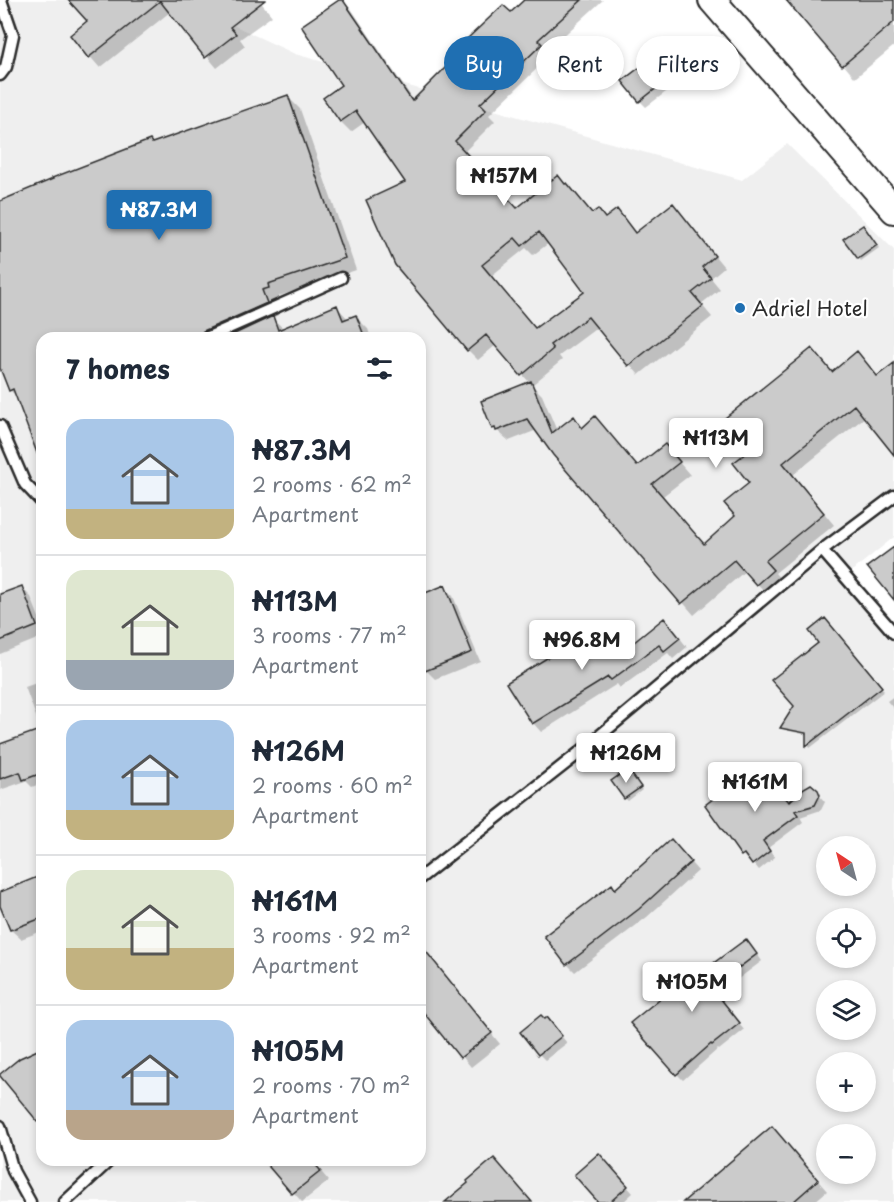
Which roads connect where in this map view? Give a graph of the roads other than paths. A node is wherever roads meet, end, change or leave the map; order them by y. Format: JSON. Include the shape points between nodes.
{"nodes":[{"id":1,"x":1,"y":0,"type":"edge"},
{"id":2,"x":712,"y":0,"type":"edge"},
{"id":3,"x":0,"y":75,"type":"edge"},
{"id":4,"x":894,"y":210,"type":"edge"},
{"id":5,"x":341,"y":278,"type":"dead end"},
{"id":6,"x":220,"y":332,"type":"edge"},
{"id":7,"x":0,"y":426,"type":"edge"},
{"id":8,"x":36,"y":496,"type":"edge"},
{"id":9,"x":894,"y":496,"type":"edge"},
{"id":10,"x":822,"y":550,"type":"junction"},
{"id":11,"x":894,"y":633,"type":"edge"},
{"id":12,"x":426,"y":873,"type":"edge"},
{"id":13,"x":0,"y":1126,"type":"edge"},
{"id":14,"x":104,"y":1166,"type":"edge"},
{"id":15,"x":30,"y":1202,"type":"edge"},
{"id":16,"x":65,"y":1202,"type":"edge"}],
"edges":[{"from":1,"to":3,"type":"lane","via":[[13,35],[6,67]]},
{"from":2,"to":4,"type":"street"},
{"from":5,"to":6,"type":"lane"},
{"from":7,"to":8,"type":"lane","via":[[25,484]]},
{"from":9,"to":10,"type":"lane"},
{"from":10,"to":11,"type":"lane"},
{"from":10,"to":12,"type":"lane","via":[[579,753]]},
{"from":13,"to":15,"type":"lane","via":[[13,1171]]},
{"from":14,"to":16,"type":"lane"}]}
